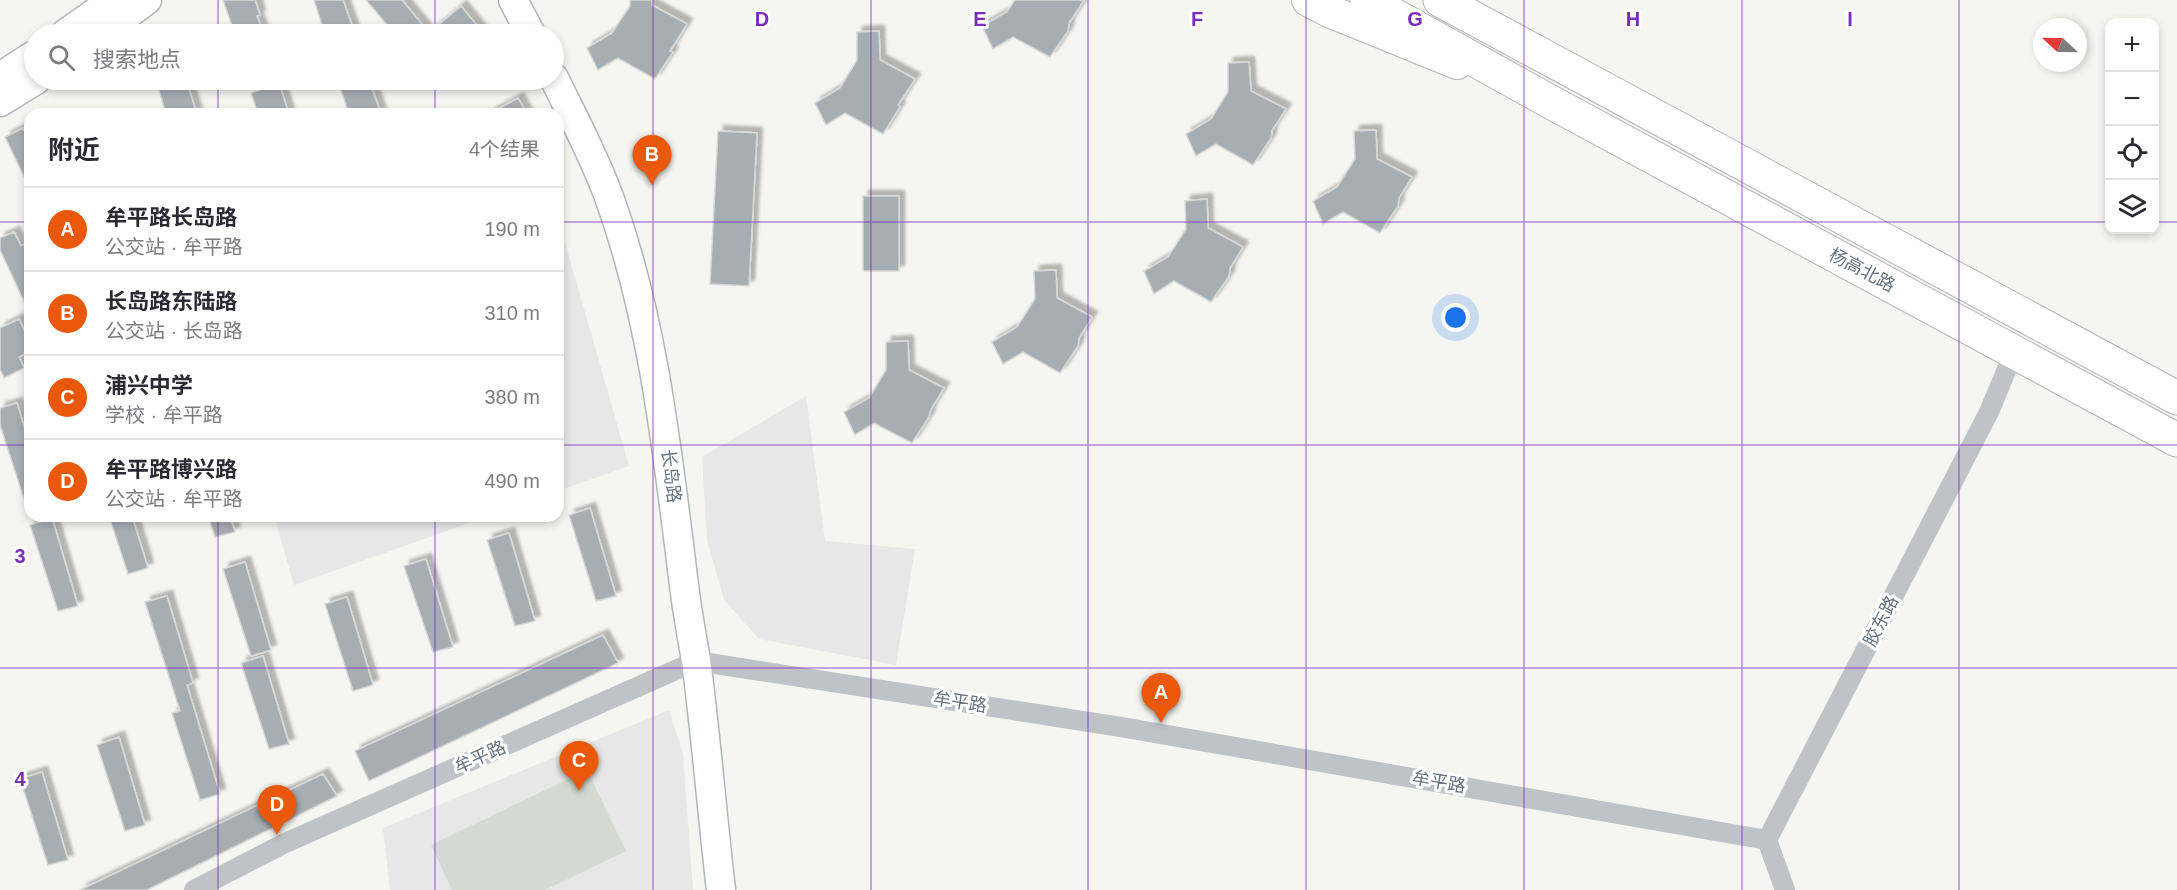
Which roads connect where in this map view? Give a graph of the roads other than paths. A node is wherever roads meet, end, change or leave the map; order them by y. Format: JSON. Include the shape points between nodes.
{"nodes":[{"id":1,"x":113,"y":0,"type":"edge"},
{"id":2,"x":147,"y":0,"type":"edge"},
{"id":3,"x":513,"y":0,"type":"edge"},
{"id":4,"x":1308,"y":0,"type":"edge"},
{"id":5,"x":1367,"y":0,"type":"edge"},
{"id":6,"x":1440,"y":0,"type":"edge"},
{"id":7,"x":1466,"y":0,"type":"edge"},
{"id":8,"x":79,"y":24,"type":"edge"},
{"id":9,"x":115,"y":24,"type":"edge"},
{"id":10,"x":526,"y":24,"type":"edge"},
{"id":11,"x":24,"y":61,"type":"edge"},
{"id":12,"x":1565,"y":67,"type":"junction"},
{"id":13,"x":0,"y":77,"type":"edge"},
{"id":14,"x":24,"y":87,"type":"edge"},
{"id":15,"x":560,"y":90,"type":"edge"},
{"id":16,"x":1547,"y":99,"type":"junction"},
{"id":17,"x":0,"y":102,"type":"edge"},
{"id":18,"x":2031,"y":318,"type":"junction"},
{"id":19,"x":2014,"y":352,"type":"junction"},
{"id":20,"x":2177,"y":380,"type":"edge"},
{"id":21,"x":2177,"y":398,"type":"edge"},
{"id":22,"x":2177,"y":440,"type":"edge"},
{"id":23,"x":696,"y":661,"type":"junction"},
{"id":24,"x":1767,"y":840,"type":"junction"},
{"id":25,"x":194,"y":890,"type":"edge"},
{"id":26,"x":722,"y":890,"type":"edge"},
{"id":27,"x":1785,"y":890,"type":"edge"}],
"edges":[{"from":1,"to":8,"type":"street"},
{"from":2,"to":9,"type":"street"},
{"from":3,"to":10,"type":"street"},
{"from":4,"to":16,"type":"main road","name":"杨高北路"},
{"from":5,"to":16,"type":"highway","name":"杨高北路"},
{"from":6,"to":12,"type":"highway","name":"杨高北路"},
{"from":7,"to":12,"type":"main road","name":"杨高北路"},
{"from":11,"to":13,"type":"street"},
{"from":12,"to":18,"type":"highway","name":"杨高北路"},
{"from":14,"to":17,"type":"street"},
{"from":15,"to":23,"type":"street","name":"长岛路","via":[[609,196],[635,283],[653,359]]},
{"from":16,"to":19,"type":"highway","name":"杨高北路"},
{"from":18,"to":20,"type":"main road","name":"杨高北路"},
{"from":18,"to":21,"type":"highway","name":"杨高北路"},
{"from":19,"to":22,"type":"highway","name":"杨高北路"},
{"from":19,"to":24,"type":"street","name":"胶东路","via":[[1989,412]]},
{"from":23,"to":24,"type":"street","name":"牟平路","via":[[1121,727]]},
{"from":23,"to":25,"type":"street","name":"牟平路","via":[[283,844]]},
{"from":23,"to":26,"type":"street","name":"长岛路"},
{"from":24,"to":27,"type":"street"}]}
